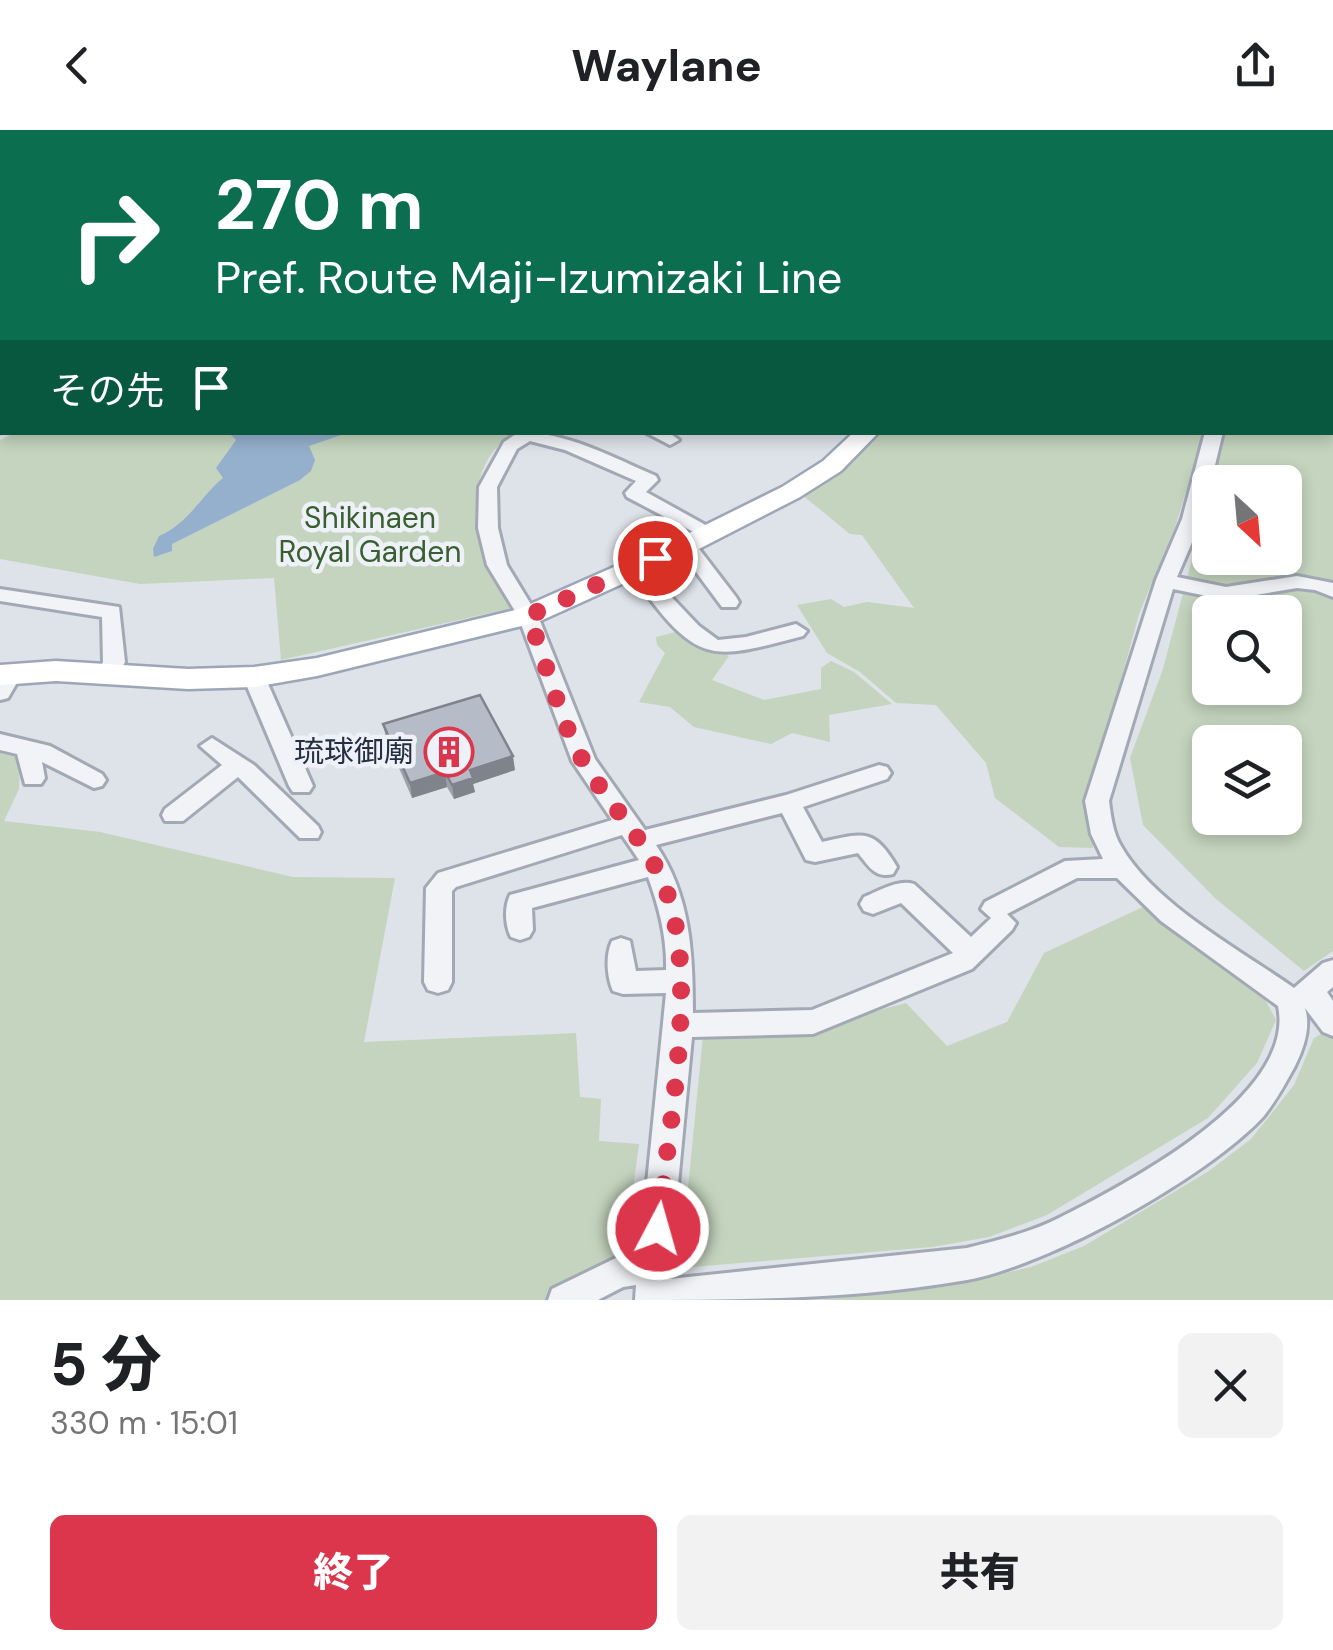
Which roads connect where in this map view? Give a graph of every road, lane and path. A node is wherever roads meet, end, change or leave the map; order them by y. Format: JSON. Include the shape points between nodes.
{"nodes":[{"id":1,"x":528,"y":435,"type":"edge"},
{"id":2,"x":533,"y":435,"type":"edge"},
{"id":3,"x":864,"y":435,"type":"edge"},
{"id":4,"x":1213,"y":435,"type":"edge"},
{"id":5,"x":698,"y":539,"type":"junction"},
{"id":6,"x":647,"y":561,"type":"junction"},
{"id":7,"x":1166,"y":580,"type":"junction"},
{"id":8,"x":1333,"y":592,"type":"edge"},
{"id":9,"x":0,"y":595,"type":"edge"},
{"id":10,"x":730,"y":602,"type":"dead end"},
{"id":11,"x":528,"y":616,"type":"junction"},
{"id":12,"x":796,"y":631,"type":"dead end"},
{"id":13,"x":108,"y":674,"type":"junction"},
{"id":14,"x":254,"y":676,"type":"junction"},
{"id":15,"x":4,"y":681,"type":"edge"},
{"id":16,"x":0,"y":742,"type":"edge"},
{"id":17,"x":212,"y":746,"type":"dead end"},
{"id":18,"x":28,"y":748,"type":"junction"},
{"id":19,"x":290,"y":756,"type":"junction"},
{"id":20,"x":241,"y":768,"type":"junction"},
{"id":21,"x":880,"y":772,"type":"dead end"},
{"id":22,"x":33,"y":778,"type":"dead end"},
{"id":23,"x":94,"y":780,"type":"dead end"},
{"id":24,"x":301,"y":786,"type":"dead end"},
{"id":25,"x":790,"y":804,"type":"junction"},
{"id":26,"x":174,"y":814,"type":"dead end"},
{"id":27,"x":309,"y":832,"type":"dead end"},
{"id":28,"x":635,"y":832,"type":"junction"},
{"id":29,"x":656,"y":866,"type":"junction"},
{"id":30,"x":884,"y":867,"type":"dead end"},
{"id":31,"x":1126,"y":870,"type":"junction"},
{"id":32,"x":874,"y":904,"type":"dead end"},
{"id":33,"x":520,"y":930,"type":"dead end"},
{"id":34,"x":621,"y":949,"type":"dead end"},
{"id":35,"x":972,"y":954,"type":"junction"},
{"id":36,"x":1333,"y":971,"type":"edge"},
{"id":37,"x":681,"y":981,"type":"junction"},
{"id":38,"x":438,"y":982,"type":"dead end"},
{"id":39,"x":1319,"y":1006,"type":"edge"},
{"id":40,"x":679,"y":1025,"type":"junction"},
{"id":41,"x":652,"y":1288,"type":"edge"},
{"id":42,"x":564,"y":1300,"type":"edge"}],
"edges":[{"from":1,"to":11,"type":"street","via":[[502,458],[486,507],[497,566]]},
{"from":2,"to":5,"type":"street","via":[[649,480],[634,492]]},
{"from":3,"to":5,"type":"main road","via":[[803,485]]},
{"from":4,"to":7,"type":"street","via":[[1192,519]]},
{"from":5,"to":6,"type":"main road"},
{"from":5,"to":10,"type":"street"},
{"from":6,"to":11,"type":"main road"},
{"from":6,"to":12,"type":"street","via":[[654,568],[650,584],[695,638],[718,648]]},
{"from":7,"to":8,"type":"street","via":[[1221,592],[1314,582]]},
{"from":7,"to":31,"type":"street","via":[[1097,801],[1100,828]]},
{"from":9,"to":13,"type":"street","via":[[112,612],[114,662]]},
{"from":11,"to":14,"type":"main road"},
{"from":11,"to":28,"type":"street","via":[[584,762]]},
{"from":13,"to":14,"type":"main road"},
{"from":13,"to":15,"type":"main road"},
{"from":14,"to":19,"type":"street"},
{"from":16,"to":18,"type":"street"},
{"from":17,"to":20,"type":"street"},
{"from":18,"to":22,"type":"street"},
{"from":18,"to":23,"type":"street"},
{"from":19,"to":20,"type":"street"},
{"from":19,"to":24,"type":"street"},
{"from":20,"to":26,"type":"street"},
{"from":20,"to":27,"type":"street"},
{"from":21,"to":25,"type":"street"},
{"from":25,"to":28,"type":"street"},
{"from":25,"to":30,"type":"street","via":[[815,853],[862,842]]},
{"from":28,"to":29,"type":"street"},
{"from":28,"to":38,"type":"street","via":[[447,880],[440,888]]},
{"from":29,"to":33,"type":"street","via":[[519,902]]},
{"from":29,"to":37,"type":"street","via":[[676,926]]},
{"from":31,"to":35,"type":"street","via":[[1074,868],[999,916]]},
{"from":31,"to":39,"type":"street","via":[[1153,898]]},
{"from":32,"to":35,"type":"street","via":[[905,891]]},
{"from":34,"to":37,"type":"street","via":[[623,982]]},
{"from":35,"to":40,"type":"street","via":[[813,1022]]},
{"from":36,"to":39,"type":"street","via":[[1312,989]]},
{"from":37,"to":40,"type":"street"},
{"from":39,"to":41,"type":"street","via":[[1294,1032],[1250,1110],[1201,1150],[1070,1228],[968,1264]]},
{"from":40,"to":41,"type":"street"},
{"from":41,"to":42,"type":"street","via":[[620,1272]]}]}
